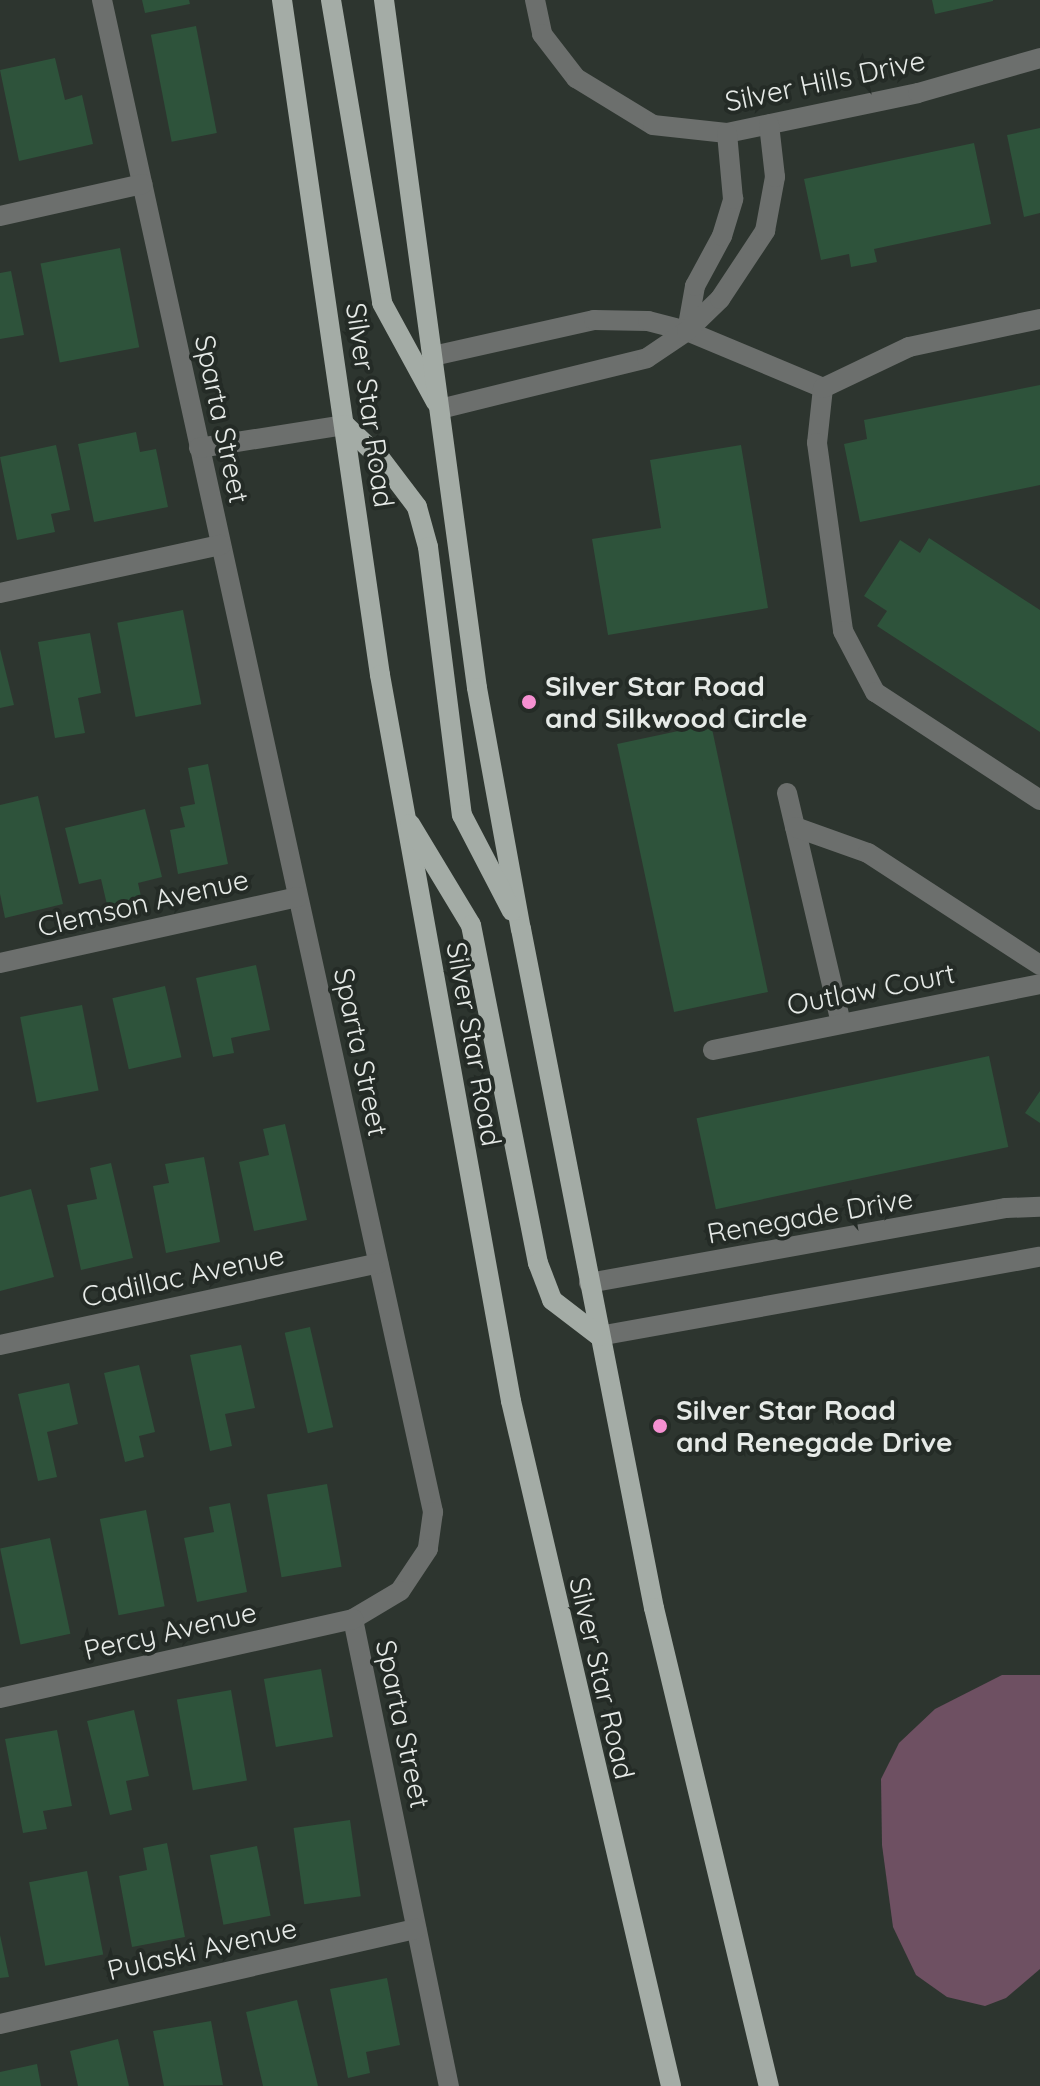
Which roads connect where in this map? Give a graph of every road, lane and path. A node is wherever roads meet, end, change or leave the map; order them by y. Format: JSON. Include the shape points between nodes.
{"nodes":[{"id":1,"x":102,"y":0,"type":"edge"},
{"id":2,"x":282,"y":0,"type":"edge"},
{"id":3,"x":331,"y":0,"type":"edge"},
{"id":4,"x":384,"y":0,"type":"edge"},
{"id":5,"x":535,"y":0,"type":"edge"},
{"id":6,"x":1040,"y":58,"type":"edge"},
{"id":7,"x":769,"y":124,"type":"junction"},
{"id":8,"x":727,"y":133,"type":"junction"},
{"id":9,"x":142,"y":184,"type":"junction"},
{"id":10,"x":0,"y":216,"type":"edge"},
{"id":11,"x":1040,"y":319,"type":"edge"},
{"id":12,"x":687,"y":331,"type":"junction"},
{"id":13,"x":433,"y":356,"type":"junction"},
{"id":14,"x":823,"y":388,"type":"junction"},
{"id":15,"x":440,"y":409,"type":"junction"},
{"id":16,"x":345,"y":425,"type":"junction"},
{"id":17,"x":199,"y":448,"type":"junction"},
{"id":18,"x":221,"y":545,"type":"junction"},
{"id":19,"x":0,"y":593,"type":"edge"},
{"id":20,"x":787,"y":793,"type":"dead end"},
{"id":21,"x":1040,"y":800,"type":"edge"},
{"id":22,"x":404,"y":813,"type":"junction"},
{"id":23,"x":795,"y":827,"type":"junction"},
{"id":24,"x":298,"y":897,"type":"junction"},
{"id":25,"x":521,"y":929,"type":"junction"},
{"id":26,"x":0,"y":963,"type":"edge"},
{"id":27,"x":1040,"y":965,"type":"edge"},
{"id":28,"x":1040,"y":984,"type":"edge"},
{"id":29,"x":841,"y":1023,"type":"junction"},
{"id":30,"x":713,"y":1050,"type":"dead end"},
{"id":31,"x":1040,"y":1207,"type":"edge"},
{"id":32,"x":1040,"y":1257,"type":"edge"},
{"id":33,"x":378,"y":1263,"type":"junction"},
{"id":34,"x":589,"y":1283,"type":"junction"},
{"id":35,"x":599,"y":1336,"type":"junction"},
{"id":36,"x":0,"y":1345,"type":"edge"},
{"id":37,"x":353,"y":1619,"type":"junction"},
{"id":38,"x":0,"y":1698,"type":"edge"},
{"id":39,"x":416,"y":1929,"type":"junction"},
{"id":40,"x":0,"y":2024,"type":"edge"},
{"id":41,"x":449,"y":2086,"type":"edge"},
{"id":42,"x":671,"y":2086,"type":"edge"},
{"id":43,"x":769,"y":2086,"type":"edge"}],
"edges":[{"from":1,"to":9,"type":"street","name":"Sparta Street"},
{"from":2,"to":16,"type":"main road","name":"Silver Star Road"},
{"from":3,"to":15,"type":"main road","via":[[382,303]]},
{"from":4,"to":13,"type":"main road"},
{"from":5,"to":8,"type":"street","name":"Silver Hills Drive","via":[[542,34],[576,78],[653,125]]},
{"from":6,"to":7,"type":"street","name":"Silver Hills Drive","via":[[918,93]]},
{"from":7,"to":8,"type":"street","name":"Silver Hills Drive"},
{"from":7,"to":12,"type":"street","via":[[775,177],[765,231],[720,299]]},
{"from":8,"to":12,"type":"street","via":[[733,199],[722,236],[695,286]]},
{"from":9,"to":10,"type":"street"},
{"from":9,"to":17,"type":"street","name":"Sparta Street"},
{"from":11,"to":14,"type":"street","via":[[909,347]]},
{"from":12,"to":13,"type":"street","via":[[648,321],[594,320]]},
{"from":12,"to":14,"type":"street"},
{"from":12,"to":15,"type":"street","via":[[647,358]]},
{"from":13,"to":15,"type":"main road"},
{"from":14,"to":21,"type":"street","via":[[817,443],[843,631],[875,692]]},
{"from":15,"to":25,"type":"main road","via":[[477,688]]},
{"from":16,"to":17,"type":"street"},
{"from":16,"to":22,"type":"main road","name":"Silver Star Road"},
{"from":16,"to":25,"type":"main road","via":[[380,458],[417,507],[428,547],[462,815]]},
{"from":17,"to":18,"type":"street","name":"Sparta Street"},
{"from":18,"to":19,"type":"street"},
{"from":18,"to":24,"type":"street","name":"Sparta Street"},
{"from":20,"to":23,"type":"street"},
{"from":22,"to":35,"type":"main road","via":[[471,925],[538,1263],[552,1300]]},
{"from":22,"to":42,"type":"main road","name":"Silver Star Road","via":[[511,1401]]},
{"from":23,"to":27,"type":"street","via":[[868,853]]},
{"from":23,"to":29,"type":"street"},
{"from":24,"to":26,"type":"street","name":"Clemson Avenue"},
{"from":24,"to":33,"type":"street","name":"Sparta Street"},
{"from":25,"to":34,"type":"main road"},
{"from":28,"to":29,"type":"street","name":"Outlaw Court"},
{"from":29,"to":30,"type":"street","name":"Outlaw Court"},
{"from":31,"to":34,"type":"street","name":"Renegade Drive","via":[[1006,1208]]},
{"from":32,"to":35,"type":"street"},
{"from":33,"to":36,"type":"street","name":"Cadillac Avenue"},
{"from":33,"to":37,"type":"street","name":"Sparta Street","via":[[433,1512],[428,1549],[400,1591]]},
{"from":34,"to":35,"type":"main road"},
{"from":35,"to":43,"type":"main road","via":[[661,1638]]},
{"from":37,"to":38,"type":"street","name":"Percy Avenue"},
{"from":37,"to":39,"type":"street","name":"Sparta Street"},
{"from":39,"to":40,"type":"street","name":"Pulaski Avenue"},
{"from":39,"to":41,"type":"street","name":"Sparta Street"}]}
